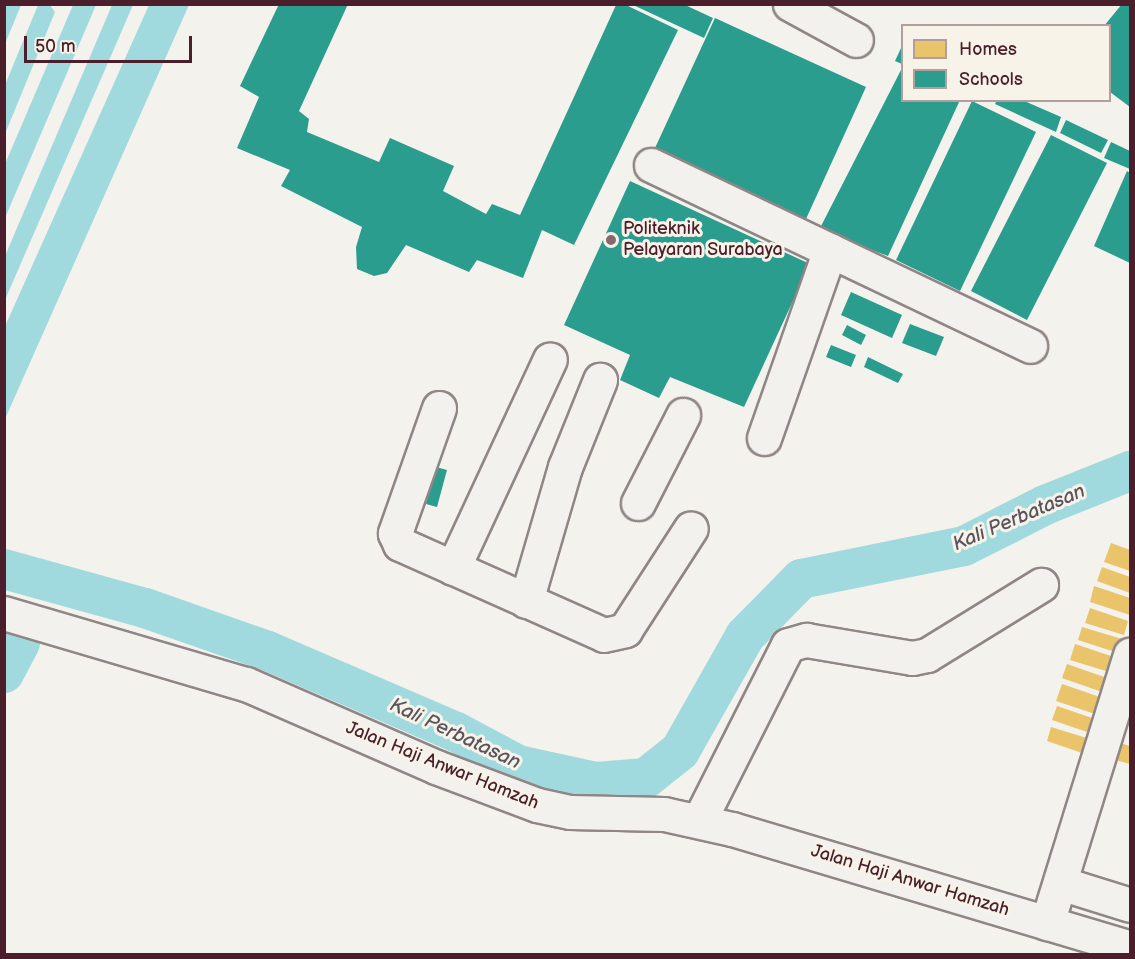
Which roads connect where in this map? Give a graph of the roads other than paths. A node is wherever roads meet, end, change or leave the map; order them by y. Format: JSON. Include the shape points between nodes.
{"nodes":[{"id":1,"x":790,"y":4,"type":"edge"},
{"id":2,"x":856,"y":40,"type":"dead end"},
{"id":3,"x":651,"y":165,"type":"dead end"},
{"id":4,"x":830,"y":250,"type":"junction"},
{"id":5,"x":1030,"y":346,"type":"dead end"},
{"id":6,"x":550,"y":360,"type":"dead end"},
{"id":7,"x":600,"y":380,"type":"dead end"},
{"id":8,"x":440,"y":408,"type":"dead end"},
{"id":9,"x":683,"y":415,"type":"dead end"},
{"id":10,"x":764,"y":438,"type":"dead end"},
{"id":11,"x":638,"y":503,"type":"dead end"},
{"id":12,"x":691,"y":528,"type":"dead end"},
{"id":13,"x":453,"y":568,"type":"junction"},
{"id":14,"x":1041,"y":585,"type":"dead end"},
{"id":15,"x":526,"y":601,"type":"junction"},
{"id":16,"x":4,"y":613,"type":"edge"},
{"id":17,"x":1130,"y":656,"type":"edge"},
{"id":18,"x":708,"y":802,"type":"junction"},
{"id":19,"x":1060,"y":883,"type":"junction"},
{"id":20,"x":1131,"y":905,"type":"edge"},
{"id":21,"x":1047,"y":923,"type":"junction"},
{"id":22,"x":1131,"y":948,"type":"edge"}],
"edges":[{"from":1,"to":2,"type":"street"},
{"from":3,"to":4,"type":"street"},
{"from":4,"to":5,"type":"street"},
{"from":4,"to":10,"type":"street"},
{"from":6,"to":13,"type":"street"},
{"from":7,"to":15,"type":"street","via":[[565,467]]},
{"from":8,"to":13,"type":"street","via":[[394,533],[400,544]]},
{"from":9,"to":11,"type":"street"},
{"from":12,"to":15,"type":"street","via":[[625,630],[617,635],[604,636]]},
{"from":13,"to":15,"type":"street"},
{"from":14,"to":18,"type":"street","via":[[927,656],[912,658],[806,640],[788,645]]},
{"from":16,"to":18,"type":"street","name":"Jalan Haji Anwar Hamzah","via":[[246,684],[436,767],[537,805],[570,813],[664,814]]},
{"from":17,"to":19,"type":"street"},
{"from":18,"to":21,"type":"street","name":"Jalan Haji Anwar Hamzah","via":[[868,867]]},
{"from":19,"to":20,"type":"street"},
{"from":19,"to":21,"type":"street"},
{"from":21,"to":22,"type":"street","name":"Jalan Haji Anwar Hamzah"}]}
